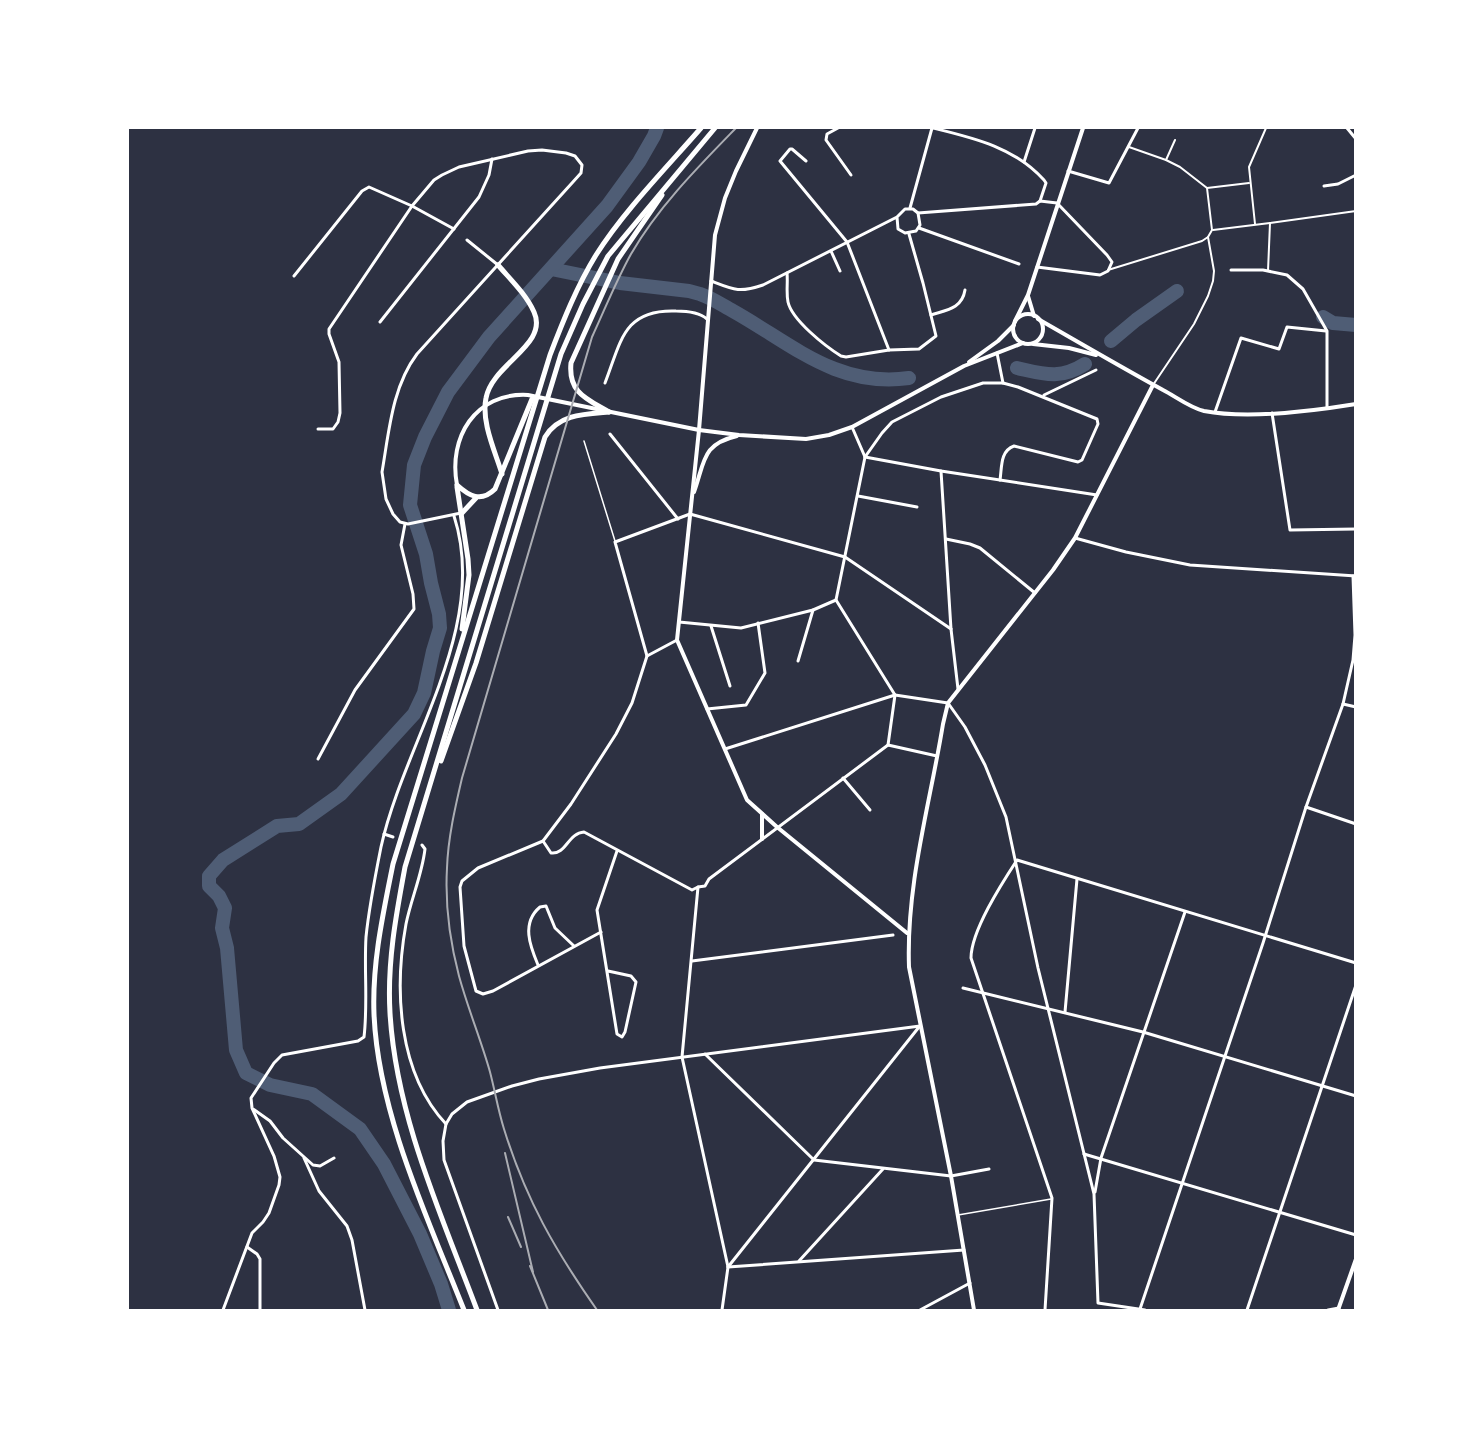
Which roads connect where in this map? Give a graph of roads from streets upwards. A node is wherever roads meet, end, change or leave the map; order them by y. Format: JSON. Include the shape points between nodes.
{"nodes":[{"id":1,"x":701,"y":128,"type":"edge"},
{"id":2,"x":715,"y":128,"type":"edge"},
{"id":3,"x":757,"y":128,"type":"edge"},
{"id":4,"x":838,"y":128,"type":"edge"},
{"id":5,"x":932,"y":128,"type":"edge"},
{"id":6,"x":1035,"y":128,"type":"edge"},
{"id":7,"x":1083,"y":128,"type":"edge"},
{"id":8,"x":1135,"y":128,"type":"edge"},
{"id":9,"x":1266,"y":128,"type":"edge"},
{"id":10,"x":1347,"y":128,"type":"edge"},
{"id":11,"x":1356,"y":139,"type":"edge"},
{"id":12,"x":1175,"y":140,"type":"dead end"},
{"id":13,"x":1127,"y":147,"type":"junction"},
{"id":14,"x":693,"y":152,"type":"junction"},
{"id":15,"x":492,"y":159,"type":"junction"},
{"id":16,"x":1166,"y":160,"type":"junction"},
{"id":17,"x":806,"y":161,"type":"dead end"},
{"id":18,"x":1024,"y":162,"type":"junction"},
{"id":19,"x":1068,"y":171,"type":"junction"},
{"id":20,"x":1356,"y":175,"type":"edge"},
{"id":21,"x":851,"y":176,"type":"dead end"},
{"id":22,"x":1251,"y":183,"type":"junction"},
{"id":23,"x":1324,"y":186,"type":"dead end"},
{"id":24,"x":1207,"y":188,"type":"junction"},
{"id":25,"x":1040,"y":201,"type":"junction"},
{"id":26,"x":1057,"y":203,"type":"junction"},
{"id":27,"x":412,"y":206,"type":"junction"},
{"id":28,"x":910,"y":208,"type":"junction"},
{"id":29,"x":1356,"y":211,"type":"edge"},
{"id":30,"x":918,"y":213,"type":"junction"},
{"id":31,"x":897,"y":217,"type":"junction"},
{"id":32,"x":1270,"y":223,"type":"junction"},
{"id":33,"x":1255,"y":224,"type":"junction"},
{"id":34,"x":918,"y":228,"type":"junction"},
{"id":35,"x":454,"y":229,"type":"junction"},
{"id":36,"x":1212,"y":230,"type":"junction"},
{"id":37,"x":909,"y":234,"type":"junction"},
{"id":38,"x":1208,"y":237,"type":"junction"},
{"id":39,"x":467,"y":240,"type":"dead end"},
{"id":40,"x":847,"y":242,"type":"junction"},
{"id":41,"x":831,"y":251,"type":"junction"},
{"id":42,"x":1019,"y":264,"type":"dead end"},
{"id":43,"x":498,"y":265,"type":"junction"},
{"id":44,"x":1037,"y":267,"type":"junction"},
{"id":45,"x":1231,"y":270,"type":"dead end"},
{"id":46,"x":840,"y":271,"type":"dead end"},
{"id":47,"x":1108,"y":271,"type":"junction"},
{"id":48,"x":1268,"y":271,"type":"junction"},
{"id":49,"x":787,"y":273,"type":"junction"},
{"id":50,"x":294,"y":276,"type":"dead end"},
{"id":51,"x":710,"y":281,"type":"junction"},
{"id":52,"x":965,"y":290,"type":"dead end"},
{"id":53,"x":1028,"y":295,"type":"junction"},
{"id":54,"x":931,"y":315,"type":"junction"},
{"id":55,"x":1034,"y":316,"type":"junction"},
{"id":56,"x":707,"y":319,"type":"junction"},
{"id":57,"x":1038,"y":319,"type":"junction"},
{"id":58,"x":380,"y":322,"type":"dead end"},
{"id":59,"x":1015,"y":323,"type":"junction"},
{"id":60,"x":1327,"y":332,"type":"junction"},
{"id":61,"x":1023,"y":343,"type":"junction"},
{"id":62,"x":1029,"y":344,"type":"junction"},
{"id":63,"x":889,"y":350,"type":"junction"},
{"id":64,"x":997,"y":353,"type":"junction"},
{"id":65,"x":550,"y":355,"type":"junction"},
{"id":66,"x":1103,"y":357,"type":"junction"},
{"id":67,"x":964,"y":366,"type":"junction"},
{"id":68,"x":1096,"y":370,"type":"dead end"},
{"id":69,"x":605,"y":383,"type":"dead end"},
{"id":70,"x":1003,"y":383,"type":"junction"},
{"id":71,"x":1153,"y":384,"type":"junction"},
{"id":72,"x":1042,"y":396,"type":"junction"},
{"id":73,"x":1356,"y":404,"type":"edge"},
{"id":74,"x":1327,"y":408,"type":"junction"},
{"id":75,"x":609,"y":412,"type":"junction"},
{"id":76,"x":1215,"y":412,"type":"junction"},
{"id":77,"x":1272,"y":413,"type":"junction"},
{"id":78,"x":852,"y":427,"type":"junction"},
{"id":79,"x":318,"y":429,"type":"dead end"},
{"id":80,"x":699,"y":430,"type":"junction"},
{"id":81,"x":610,"y":434,"type":"dead end"},
{"id":82,"x":739,"y":435,"type":"junction"},
{"id":83,"x":865,"y":458,"type":"junction"},
{"id":84,"x":941,"y":471,"type":"junction"},
{"id":85,"x":502,"y":474,"type":"junction"},
{"id":86,"x":1000,"y":480,"type":"junction"},
{"id":87,"x":457,"y":485,"type":"junction"},
{"id":88,"x":1097,"y":495,"type":"junction"},
{"id":89,"x":858,"y":496,"type":"junction"},
{"id":90,"x":476,"y":498,"type":"junction"},
{"id":91,"x":692,"y":498,"type":"junction"},
{"id":92,"x":918,"y":507,"type":"dead end"},
{"id":93,"x":462,"y":513,"type":"junction"},
{"id":94,"x":690,"y":514,"type":"junction"},
{"id":95,"x":454,"y":516,"type":"junction"},
{"id":96,"x":678,"y":519,"type":"junction"},
{"id":97,"x":406,"y":524,"type":"junction"},
{"id":98,"x":1356,"y":529,"type":"edge"},
{"id":99,"x":1075,"y":538,"type":"junction"},
{"id":100,"x":946,"y":539,"type":"junction"},
{"id":101,"x":845,"y":557,"type":"junction"},
{"id":102,"x":1354,"y":576,"type":"edge"},
{"id":103,"x":1035,"y":593,"type":"junction"},
{"id":104,"x":837,"y":600,"type":"junction"},
{"id":105,"x":813,"y":610,"type":"junction"},
{"id":106,"x":679,"y":622,"type":"junction"},
{"id":107,"x":758,"y":623,"type":"junction"},
{"id":108,"x":711,"y":626,"type":"junction"},
{"id":109,"x":951,"y":628,"type":"junction"},
{"id":110,"x":1355,"y":635,"type":"edge"},
{"id":111,"x":677,"y":640,"type":"junction"},
{"id":112,"x":460,"y":646,"type":"junction"},
{"id":113,"x":647,"y":656,"type":"junction"},
{"id":114,"x":798,"y":661,"type":"dead end"},
{"id":115,"x":730,"y":686,"type":"dead end"},
{"id":116,"x":958,"y":689,"type":"junction"},
{"id":117,"x":896,"y":695,"type":"junction"},
{"id":118,"x":948,"y":703,"type":"junction"},
{"id":119,"x":1344,"y":704,"type":"junction"},
{"id":120,"x":1356,"y":707,"type":"edge"},
{"id":121,"x":707,"y":709,"type":"junction"},
{"id":122,"x":888,"y":745,"type":"junction"},
{"id":123,"x":725,"y":749,"type":"junction"},
{"id":124,"x":937,"y":756,"type":"junction"},
{"id":125,"x":318,"y":759,"type":"dead end"},
{"id":126,"x":843,"y":778,"type":"junction"},
{"id":127,"x":1306,"y":807,"type":"junction"},
{"id":128,"x":422,"y":810,"type":"junction"},
{"id":129,"x":870,"y":810,"type":"dead end"},
{"id":130,"x":762,"y":814,"type":"junction"},
{"id":131,"x":1356,"y":824,"type":"edge"},
{"id":132,"x":777,"y":827,"type":"junction"},
{"id":133,"x":384,"y":834,"type":"junction"},
{"id":134,"x":393,"y":837,"type":"dead end"},
{"id":135,"x":762,"y":839,"type":"junction"},
{"id":136,"x":543,"y":841,"type":"junction"},
{"id":137,"x":422,"y":845,"type":"dead end"},
{"id":138,"x":617,"y":851,"type":"junction"},
{"id":139,"x":1017,"y":860,"type":"junction"},
{"id":140,"x":1077,"y":879,"type":"junction"},
{"id":141,"x":698,"y":887,"type":"junction"},
{"id":142,"x":1185,"y":912,"type":"junction"},
{"id":143,"x":601,"y":932,"type":"junction"},
{"id":144,"x":907,"y":933,"type":"junction"},
{"id":145,"x":893,"y":935,"type":"dead end"},
{"id":146,"x":1265,"y":937,"type":"junction"},
{"id":147,"x":575,"y":946,"type":"junction"},
{"id":148,"x":692,"y":961,"type":"junction"},
{"id":149,"x":1356,"y":963,"type":"edge"},
{"id":150,"x":538,"y":965,"type":"junction"},
{"id":151,"x":608,"y":971,"type":"junction"},
{"id":152,"x":1356,"y":985,"type":"edge"},
{"id":153,"x":963,"y":988,"type":"dead end"},
{"id":154,"x":984,"y":992,"type":"junction"},
{"id":155,"x":1049,"y":1008,"type":"junction"},
{"id":156,"x":1065,"y":1012,"type":"junction"},
{"id":157,"x":920,"y":1026,"type":"junction"},
{"id":158,"x":1143,"y":1032,"type":"junction"},
{"id":159,"x":705,"y":1054,"type":"junction"},
{"id":160,"x":682,"y":1057,"type":"junction"},
{"id":161,"x":1225,"y":1058,"type":"junction"},
{"id":162,"x":1322,"y":1087,"type":"junction"},
{"id":163,"x":1356,"y":1096,"type":"edge"},
{"id":164,"x":252,"y":1108,"type":"junction"},
{"id":165,"x":446,"y":1124,"type":"junction"},
{"id":166,"x":1084,"y":1154,"type":"junction"},
{"id":167,"x":304,"y":1158,"type":"junction"},
{"id":168,"x":334,"y":1158,"type":"dead end"},
{"id":169,"x":1101,"y":1158,"type":"junction"},
{"id":170,"x":814,"y":1160,"type":"junction"},
{"id":171,"x":883,"y":1169,"type":"junction"},
{"id":172,"x":989,"y":1169,"type":"dead end"},
{"id":173,"x":951,"y":1176,"type":"junction"},
{"id":174,"x":1181,"y":1183,"type":"junction"},
{"id":175,"x":1094,"y":1194,"type":"junction"},
{"id":176,"x":1279,"y":1213,"type":"junction"},
{"id":177,"x":1356,"y":1235,"type":"edge"},
{"id":178,"x":247,"y":1247,"type":"junction"},
{"id":179,"x":964,"y":1250,"type":"junction"},
{"id":180,"x":1356,"y":1259,"type":"edge"},
{"id":181,"x":799,"y":1261,"type":"junction"},
{"id":182,"x":728,"y":1267,"type":"junction"},
{"id":183,"x":970,"y":1283,"type":"junction"},
{"id":184,"x":1140,"y":1309,"type":"junction"},
{"id":185,"x":1339,"y":1309,"type":"edge"},
{"id":186,"x":223,"y":1311,"type":"edge"},
{"id":187,"x":260,"y":1311,"type":"edge"},
{"id":188,"x":366,"y":1311,"type":"edge"},
{"id":189,"x":464,"y":1311,"type":"edge"},
{"id":190,"x":477,"y":1311,"type":"edge"},
{"id":191,"x":498,"y":1311,"type":"edge"},
{"id":192,"x":722,"y":1311,"type":"edge"},
{"id":193,"x":920,"y":1311,"type":"edge"},
{"id":194,"x":974,"y":1311,"type":"edge"},
{"id":195,"x":1045,"y":1311,"type":"edge"},
{"id":196,"x":1146,"y":1311,"type":"edge"},
{"id":197,"x":1247,"y":1311,"type":"edge"},
{"id":198,"x":1328,"y":1311,"type":"edge"}],
"edges":[{"from":1,"to":65,"type":"main road","via":[[593,260]]},
{"from":2,"to":14,"type":"main road"},
{"from":3,"to":51,"type":"street","via":[[725,198],[715,236]]},
{"from":4,"to":21,"type":"street","via":[[827,134],[826,141]]},
{"from":5,"to":18,"type":"street","via":[[979,139]]},
{"from":5,"to":28,"type":"street"},
{"from":6,"to":18,"type":"street"},
{"from":7,"to":19,"type":"street"},
{"from":8,"to":13,"type":"street"},
{"from":9,"to":22,"type":"street","via":[[1249,167]]},
{"from":10,"to":11,"type":"street"},
{"from":12,"to":16,"type":"street"},
{"from":13,"to":16,"type":"street"},
{"from":13,"to":19,"type":"street","via":[[1109,183]]},
{"from":14,"to":75,"type":"main road","via":[[614,266],[571,363],[572,382],[579,392]]},
{"from":14,"to":128,"type":"main road","via":[[603,264],[569,335],[551,383]]},
{"from":15,"to":27,"type":"street","via":[[442,175]]},
{"from":15,"to":35,"type":"street","via":[[479,197]]},
{"from":15,"to":43,"type":"street","via":[[542,150],[566,153],[582,165],[573,183]]},
{"from":16,"to":24,"type":"street"},
{"from":17,"to":40,"type":"street","via":[[792,149],[780,160]]},
{"from":18,"to":25,"type":"street","via":[[1046,183]]},
{"from":19,"to":26,"type":"street"},
{"from":20,"to":23,"type":"street"},
{"from":22,"to":24,"type":"street"},
{"from":22,"to":33,"type":"street"},
{"from":24,"to":36,"type":"street"},
{"from":25,"to":26,"type":"street"},
{"from":25,"to":30,"type":"street"},
{"from":26,"to":44,"type":"street"},
{"from":26,"to":47,"type":"street","via":[[1110,258]]},
{"from":27,"to":35,"type":"street"},
{"from":27,"to":50,"type":"street","via":[[372,188],[364,189]]},
{"from":27,"to":79,"type":"street","via":[[329,329],[339,362],[340,413],[333,429]]},
{"from":28,"to":30,"type":"street"},
{"from":28,"to":31,"type":"street"},
{"from":29,"to":32,"type":"street"},
{"from":30,"to":34,"type":"street"},
{"from":31,"to":37,"type":"street","via":[[898,229]]},
{"from":31,"to":40,"type":"street"},
{"from":32,"to":33,"type":"street"},
{"from":32,"to":48,"type":"street"},
{"from":33,"to":36,"type":"street"},
{"from":34,"to":37,"type":"street"},
{"from":34,"to":42,"type":"street"},
{"from":35,"to":58,"type":"street"},
{"from":36,"to":38,"type":"street"},
{"from":37,"to":54,"type":"street"},
{"from":38,"to":47,"type":"street"},
{"from":38,"to":71,"type":"street","via":[[1214,271],[1208,296]]},
{"from":39,"to":43,"type":"street"},
{"from":40,"to":41,"type":"street"},
{"from":40,"to":63,"type":"street"},
{"from":41,"to":46,"type":"street"},
{"from":41,"to":49,"type":"street"},
{"from":43,"to":85,"type":"main road","via":[[530,304],[537,323],[532,339],[497,375],[486,396],[487,422]]},
{"from":43,"to":97,"type":"street","via":[[417,354],[401,380],[382,482],[393,514]]},
{"from":44,"to":47,"type":"street","via":[[1100,275]]},
{"from":44,"to":53,"type":"street"},
{"from":45,"to":48,"type":"street"},
{"from":48,"to":60,"type":"street","via":[[1287,275],[1303,289]]},
{"from":49,"to":51,"type":"street","via":[[744,291]]},
{"from":49,"to":63,"type":"street","via":[[788,303],[794,314],[836,353],[846,357]]},
{"from":51,"to":56,"type":"street"},
{"from":52,"to":54,"type":"street","via":[[957,307]]},
{"from":53,"to":55,"type":"street"},
{"from":53,"to":59,"type":"street"},
{"from":54,"to":63,"type":"street","via":[[936,336],[933,339],[919,349]]},
{"from":55,"to":57,"type":"street"},
{"from":55,"to":59,"type":"street","via":[[1023,315]]},
{"from":56,"to":69,"type":"street","via":[[694,313],[662,310],[639,317],[623,337]]},
{"from":56,"to":80,"type":"street"},
{"from":57,"to":62,"type":"street","via":[[1041,334]]},
{"from":57,"to":66,"type":"street"},
{"from":59,"to":61,"type":"street","via":[[1015,336]]},
{"from":59,"to":67,"type":"street"},
{"from":60,"to":74,"type":"street"},
{"from":60,"to":76,"type":"street","via":[[1287,327],[1279,349],[1241,338]]},
{"from":61,"to":62,"type":"street"},
{"from":61,"to":64,"type":"street"},
{"from":62,"to":66,"type":"street"},
{"from":64,"to":67,"type":"street"},
{"from":64,"to":70,"type":"street"},
{"from":65,"to":85,"type":"main road"},
{"from":65,"to":112,"type":"main road"},
{"from":66,"to":71,"type":"street"},
{"from":67,"to":78,"type":"street"},
{"from":68,"to":72,"type":"street"},
{"from":70,"to":72,"type":"street"},
{"from":70,"to":83,"type":"street","via":[[972,385],[892,422]]},
{"from":71,"to":76,"type":"street","via":[[1202,410]]},
{"from":71,"to":88,"type":"street"},
{"from":72,"to":86,"type":"street","via":[[1097,420],[1082,459],[1073,462],[1014,446],[1004,454]]},
{"from":73,"to":74,"type":"street"},
{"from":74,"to":77,"type":"street"},
{"from":75,"to":80,"type":"street"},
{"from":75,"to":87,"type":"street","via":[[525,394],[490,403],[473,416],[460,435],[454,461]]},
{"from":75,"to":128,"type":"main road","via":[[561,421],[545,437],[466,694]]},
{"from":76,"to":77,"type":"street"},
{"from":77,"to":98,"type":"street","via":[[1290,530]]},
{"from":78,"to":82,"type":"street","via":[[806,439]]},
{"from":78,"to":83,"type":"street"},
{"from":80,"to":82,"type":"street"},
{"from":80,"to":91,"type":"street"},
{"from":81,"to":96,"type":"street"},
{"from":82,"to":91,"type":"street","via":[[712,446]]},
{"from":83,"to":84,"type":"street"},
{"from":83,"to":89,"type":"street"},
{"from":84,"to":86,"type":"street"},
{"from":84,"to":100,"type":"street"},
{"from":85,"to":90,"type":"main road","via":[[491,493]]},
{"from":86,"to":88,"type":"street"},
{"from":87,"to":90,"type":"main road"},
{"from":87,"to":93,"type":"main road"},
{"from":88,"to":99,"type":"street"},
{"from":89,"to":92,"type":"street"},
{"from":89,"to":101,"type":"street"},
{"from":90,"to":93,"type":"main road"},
{"from":91,"to":94,"type":"street"},
{"from":93,"to":95,"type":"street"},
{"from":93,"to":112,"type":"main road","via":[[469,575]]},
{"from":94,"to":96,"type":"street"},
{"from":94,"to":101,"type":"street"},
{"from":94,"to":106,"type":"street"},
{"from":95,"to":97,"type":"street"},
{"from":95,"to":133,"type":"street","via":[[462,550],[462,599],[435,698]]},
{"from":96,"to":113,"type":"street","via":[[615,542]]},
{"from":97,"to":125,"type":"street","via":[[401,544],[414,609],[355,690]]},
{"from":99,"to":102,"type":"street","via":[[1191,565]]},
{"from":99,"to":103,"type":"street"},
{"from":100,"to":103,"type":"street","via":[[980,548]]},
{"from":100,"to":109,"type":"street"},
{"from":101,"to":104,"type":"street"},
{"from":101,"to":109,"type":"street"},
{"from":102,"to":110,"type":"street"},
{"from":103,"to":116,"type":"street"},
{"from":104,"to":105,"type":"street"},
{"from":104,"to":117,"type":"street"},
{"from":105,"to":107,"type":"street"},
{"from":105,"to":114,"type":"street"},
{"from":106,"to":108,"type":"street"},
{"from":106,"to":111,"type":"street"},
{"from":107,"to":108,"type":"street","via":[[741,628]]},
{"from":107,"to":121,"type":"street","via":[[765,673],[752,696],[746,705]]},
{"from":108,"to":115,"type":"street"},
{"from":109,"to":116,"type":"street"},
{"from":110,"to":119,"type":"street"},
{"from":111,"to":113,"type":"street"},
{"from":111,"to":121,"type":"street"},
{"from":112,"to":189,"type":"main road","via":[[393,864],[378,939],[374,1014],[383,1085],[416,1189]]},
{"from":113,"to":136,"type":"street","via":[[632,703],[616,734]]},
{"from":116,"to":118,"type":"street"},
{"from":117,"to":118,"type":"street"},
{"from":117,"to":122,"type":"street"},
{"from":117,"to":123,"type":"street"},
{"from":118,"to":124,"type":"street"},
{"from":118,"to":139,"type":"street","via":[[965,727],[998,794]]},
{"from":119,"to":120,"type":"street"},
{"from":119,"to":127,"type":"street"},
{"from":121,"to":123,"type":"street"},
{"from":122,"to":124,"type":"street"},
{"from":122,"to":126,"type":"street"},
{"from":123,"to":130,"type":"street","via":[[747,800]]},
{"from":124,"to":144,"type":"street"},
{"from":126,"to":129,"type":"street"},
{"from":126,"to":132,"type":"street"},
{"from":127,"to":131,"type":"street"},
{"from":127,"to":146,"type":"street"},
{"from":128,"to":190,"type":"main road","via":[[405,867],[391,942],[389,1012],[398,1082],[428,1181]]},
{"from":130,"to":132,"type":"street"},
{"from":130,"to":135,"type":"street"},
{"from":132,"to":135,"type":"street"},
{"from":132,"to":144,"type":"street"},
{"from":133,"to":134,"type":"street"},
{"from":133,"to":164,"type":"street","via":[[368,926],[364,1037],[282,1055],[255,1089]]},
{"from":135,"to":141,"type":"street","via":[[705,886]]},
{"from":136,"to":138,"type":"street","via":[[555,853],[574,835],[584,832]]},
{"from":136,"to":150,"type":"street","via":[[478,868],[460,887],[464,946],[476,991],[493,991]]},
{"from":137,"to":165,"type":"street","via":[[424,863],[406,926],[400,995],[416,1075],[432,1108]]},
{"from":138,"to":141,"type":"street","via":[[692,890]]},
{"from":138,"to":143,"type":"street","via":[[597,910]]},
{"from":139,"to":140,"type":"street"},
{"from":139,"to":154,"type":"street","via":[[971,946],[971,958]]},
{"from":139,"to":155,"type":"street"},
{"from":140,"to":142,"type":"street"},
{"from":140,"to":156,"type":"street"},
{"from":141,"to":148,"type":"street"},
{"from":142,"to":146,"type":"street"},
{"from":142,"to":158,"type":"street"},
{"from":143,"to":147,"type":"street"},
{"from":143,"to":151,"type":"street"},
{"from":144,"to":157,"type":"street"},
{"from":145,"to":148,"type":"street"},
{"from":146,"to":149,"type":"street"},
{"from":146,"to":161,"type":"street"},
{"from":147,"to":150,"type":"street"},
{"from":147,"to":150,"type":"street","via":[[555,928],[546,906],[540,907],[532,916],[528,931]]},
{"from":148,"to":160,"type":"street"},
{"from":151,"to":151,"type":"street","via":[[617,1035],[622,1036],[636,982],[631,976]]},
{"from":152,"to":162,"type":"street"},
{"from":153,"to":154,"type":"street"},
{"from":154,"to":155,"type":"street"},
{"from":154,"to":195,"type":"street","via":[[1052,1198]]},
{"from":155,"to":156,"type":"street"},
{"from":155,"to":166,"type":"street"},
{"from":156,"to":158,"type":"street"},
{"from":157,"to":159,"type":"street"},
{"from":157,"to":170,"type":"street"},
{"from":157,"to":173,"type":"street"},
{"from":158,"to":161,"type":"street"},
{"from":158,"to":169,"type":"street"},
{"from":159,"to":160,"type":"street"},
{"from":159,"to":170,"type":"street"},
{"from":160,"to":165,"type":"street","via":[[512,1086],[467,1102]]},
{"from":160,"to":182,"type":"street"},
{"from":161,"to":162,"type":"street"},
{"from":161,"to":174,"type":"street"},
{"from":162,"to":163,"type":"street"},
{"from":162,"to":176,"type":"street"},
{"from":164,"to":167,"type":"street"},
{"from":164,"to":178,"type":"street","via":[[280,1177],[269,1213],[252,1233]]},
{"from":165,"to":191,"type":"street","via":[[442,1141],[444,1160]]},
{"from":166,"to":169,"type":"street"},
{"from":166,"to":175,"type":"street"},
{"from":167,"to":168,"type":"street","via":[[320,1166]]},
{"from":167,"to":188,"type":"street","via":[[319,1191],[347,1226]]},
{"from":169,"to":174,"type":"street"},
{"from":169,"to":175,"type":"street"},
{"from":170,"to":171,"type":"street"},
{"from":170,"to":182,"type":"street"},
{"from":171,"to":173,"type":"street"},
{"from":171,"to":181,"type":"street"},
{"from":172,"to":173,"type":"street"},
{"from":173,"to":179,"type":"street"},
{"from":174,"to":176,"type":"street"},
{"from":174,"to":184,"type":"street"},
{"from":175,"to":184,"type":"street","via":[[1098,1303]]},
{"from":176,"to":177,"type":"street"},
{"from":176,"to":197,"type":"street"},
{"from":178,"to":186,"type":"street"},
{"from":178,"to":187,"type":"street","via":[[260,1259]]},
{"from":179,"to":181,"type":"street"},
{"from":179,"to":183,"type":"street"},
{"from":180,"to":185,"type":"street"},
{"from":181,"to":182,"type":"street"},
{"from":182,"to":192,"type":"street"},
{"from":183,"to":193,"type":"street"},
{"from":183,"to":194,"type":"street"},
{"from":184,"to":196,"type":"street"},
{"from":185,"to":198,"type":"street"}]}
